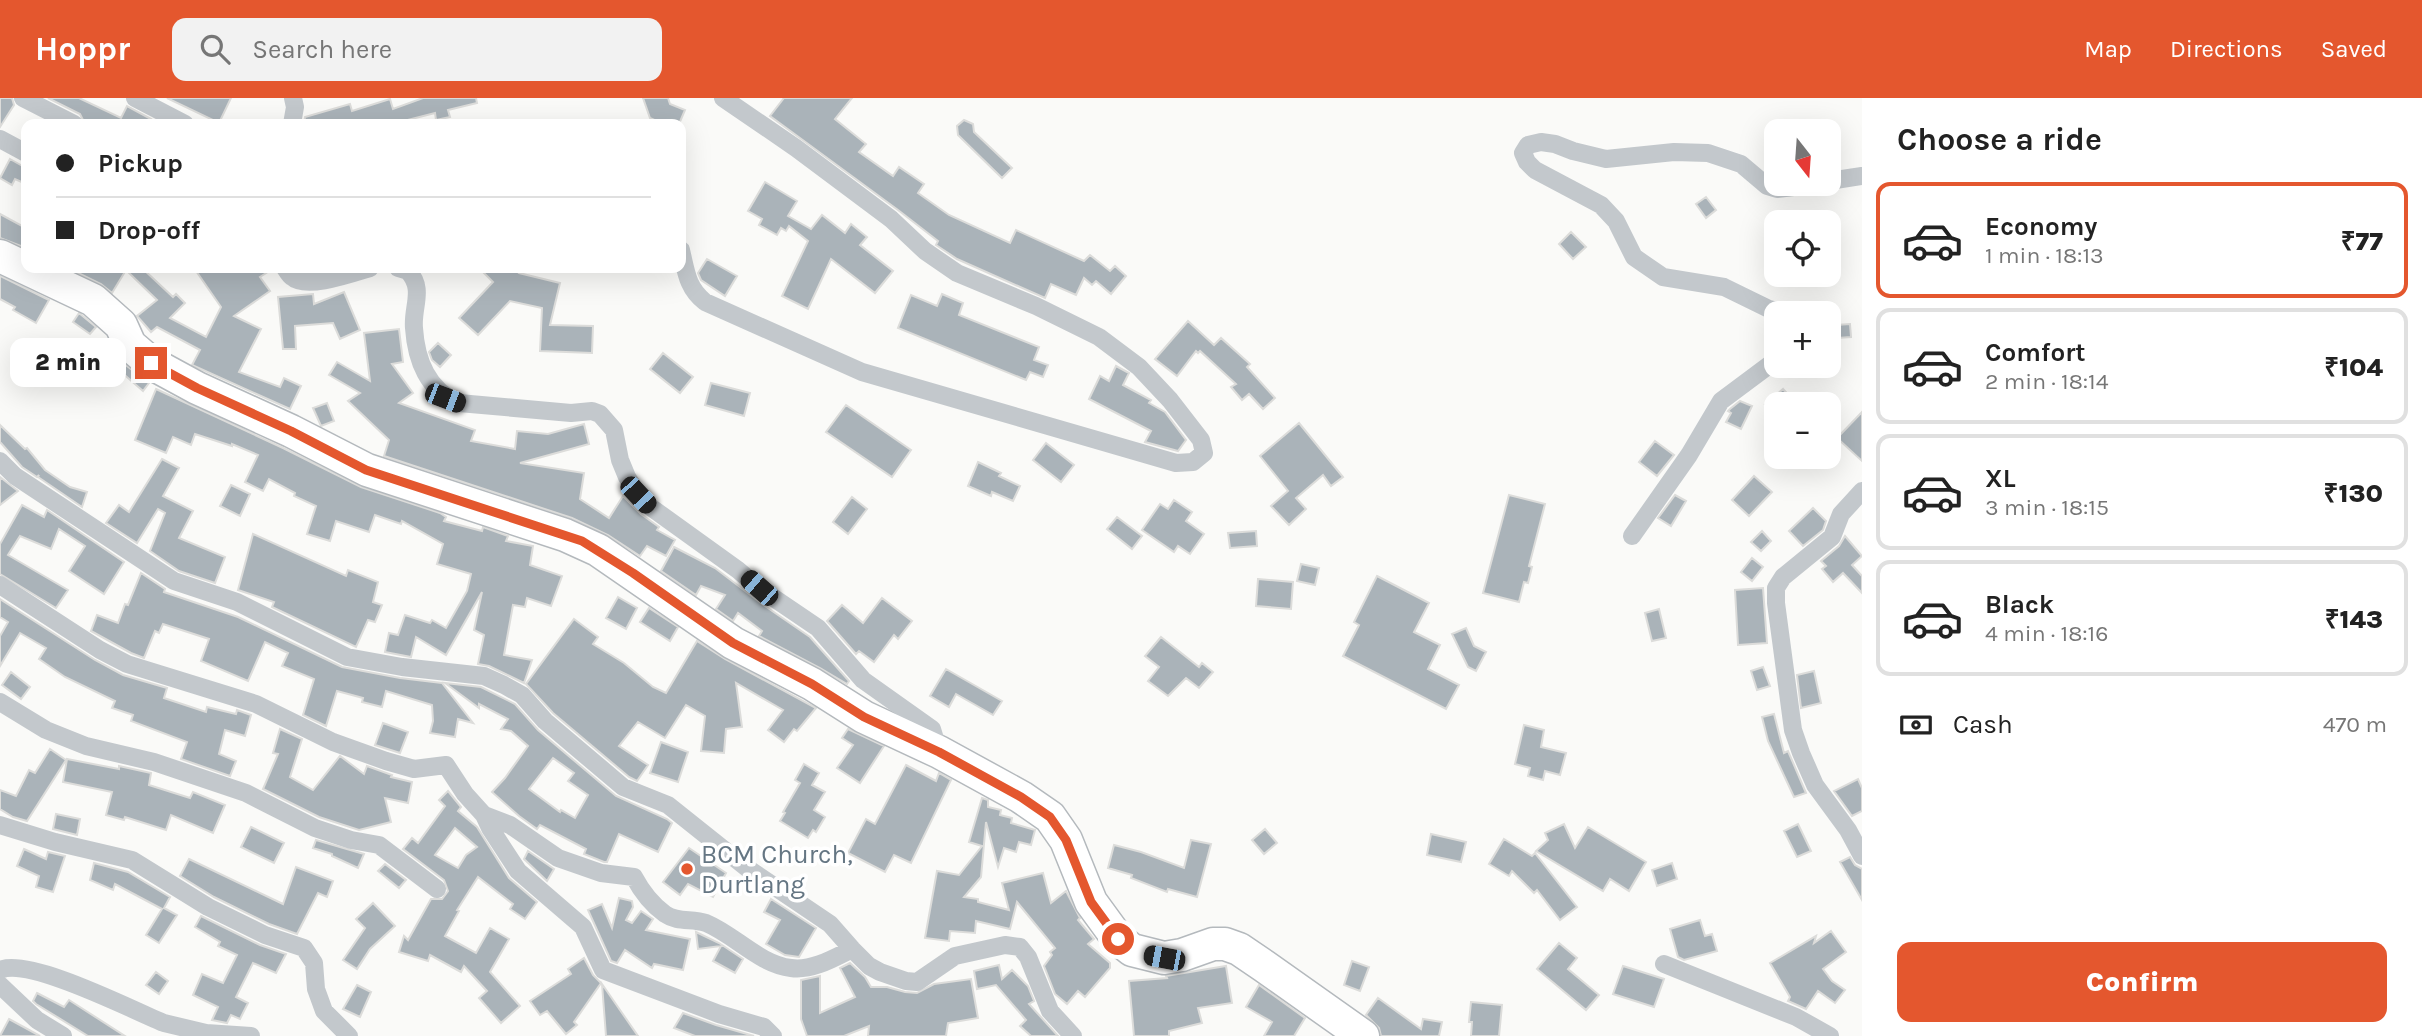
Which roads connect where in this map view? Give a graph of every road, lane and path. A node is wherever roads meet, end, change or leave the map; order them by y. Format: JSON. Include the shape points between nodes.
{"nodes":[{"id":1,"x":23,"y":98,"type":"edge"},
{"id":2,"x":135,"y":98,"type":"edge"},
{"id":3,"x":293,"y":98,"type":"edge"},
{"id":4,"x":723,"y":98,"type":"edge"},
{"id":5,"x":64,"y":119,"type":"edge"},
{"id":6,"x":175,"y":119,"type":"edge"},
{"id":7,"x":293,"y":119,"type":"edge"},
{"id":8,"x":0,"y":139,"type":"edge"},
{"id":9,"x":21,"y":150,"type":"edge"},
{"id":10,"x":1862,"y":176,"type":"edge"},
{"id":11,"x":1841,"y":179,"type":"edge"},
{"id":12,"x":1764,"y":183,"type":"edge"},
{"id":13,"x":0,"y":256,"type":"edge"},
{"id":14,"x":21,"y":266,"type":"edge"},
{"id":15,"x":36,"y":273,"type":"edge"},
{"id":16,"x":289,"y":273,"type":"edge"},
{"id":17,"x":354,"y":273,"type":"edge"},
{"id":18,"x":409,"y":273,"type":"edge"},
{"id":19,"x":685,"y":273,"type":"edge"},
{"id":20,"x":1764,"y":307,"type":"edge"},
{"id":21,"x":1764,"y":368,"type":"edge"},
{"id":22,"x":0,"y":461,"type":"edge"},
{"id":23,"x":1862,"y":491,"type":"edge"},
{"id":24,"x":1632,"y":536,"type":"dead end"},
{"id":25,"x":0,"y":584,"type":"edge"},
{"id":26,"x":0,"y":702,"type":"edge"},
{"id":27,"x":939,"y":752,"type":"junction"},
{"id":28,"x":484,"y":815,"type":"junction"},
{"id":29,"x":0,"y":825,"type":"edge"},
{"id":30,"x":1862,"y":856,"type":"edge"},
{"id":31,"x":438,"y":889,"type":"dead end"},
{"id":32,"x":852,"y":949,"type":"junction"},
{"id":33,"x":1664,"y":964,"type":"dead end"},
{"id":34,"x":0,"y":970,"type":"edge"},
{"id":35,"x":0,"y":985,"type":"edge"},
{"id":36,"x":63,"y":1036,"type":"edge"},
{"id":37,"x":251,"y":1036,"type":"edge"},
{"id":38,"x":349,"y":1036,"type":"edge"},
{"id":39,"x":774,"y":1036,"type":"edge"},
{"id":40,"x":1073,"y":1036,"type":"edge"},
{"id":41,"x":1363,"y":1036,"type":"edge"},
{"id":42,"x":1830,"y":1036,"type":"edge"}],
"edges":[{"from":1,"to":5,"type":"street"},
{"from":2,"to":6,"type":"street"},
{"from":3,"to":7,"type":"street"},
{"from":4,"to":19,"type":"street","via":[[891,219],[957,273],[1099,337],[1139,367],[1170,400],[1201,440],[1205,453],[1193,462],[1176,463],[862,372],[705,302],[687,282]]},
{"from":8,"to":9,"type":"street"},
{"from":10,"to":11,"type":"street"},
{"from":12,"to":20,"type":"street","via":[[1741,164],[1708,153],[1606,159],[1541,142],[1528,145],[1524,153],[1535,170],[1601,205],[1616,221],[1634,257],[1649,268],[1664,277],[1724,287]]},
{"from":13,"to":14,"type":"highway"},
{"from":15,"to":27,"type":"highway","via":[[93,300],[121,325],[130,345],[151,363],[197,388],[366,470],[582,541],[733,643],[864,717]]},
{"from":16,"to":17,"type":"street","via":[[298,281],[314,282]]},
{"from":18,"to":27,"type":"street","via":[[418,286],[413,327],[423,370],[445,398],[459,403],[600,414],[614,430],[627,477],[649,506],[818,628],[863,680],[932,729]]},
{"from":21,"to":24,"type":"street","via":[[1721,401]]},
{"from":22,"to":32,"type":"street","via":[[15,476],[174,581],[237,602],[347,657],[484,676],[522,695],[623,787],[668,805],[747,869],[830,924]]},
{"from":23,"to":30,"type":"street","via":[[1841,514],[1832,537],[1783,577],[1776,588],[1776,603],[1793,730],[1815,785]]},
{"from":25,"to":28,"type":"street","via":[[127,664],[256,704],[333,742],[386,761],[414,769],[446,765]]},
{"from":26,"to":31,"type":"street","via":[[47,730],[86,746],[154,762],[246,793],[315,828],[379,845]]},
{"from":27,"to":41,"type":"highway","via":[[1050,817],[1066,840],[1091,902],[1118,939],[1132,950],[1164,958],[1225,943]]},
{"from":28,"to":32,"type":"street","via":[[510,825],[558,859],[601,873],[634,877],[651,903],[667,916],[704,922],[772,963],[802,968]]},
{"from":28,"to":39,"type":"street","via":[[518,871],[583,927],[603,970],[764,1027]]},
{"from":29,"to":38,"type":"street","via":[[132,860],[208,907],[304,948],[314,963],[324,1011]]},
{"from":32,"to":40,"type":"street","via":[[880,972],[917,982],[956,956],[1005,945],[1020,947],[1050,1011]]},
{"from":33,"to":42,"type":"street","via":[[1796,1017]]},
{"from":34,"to":37,"type":"street","via":[[12,967],[41,972],[185,1030]]},
{"from":35,"to":36,"type":"street","via":[[37,1020]]}]}
